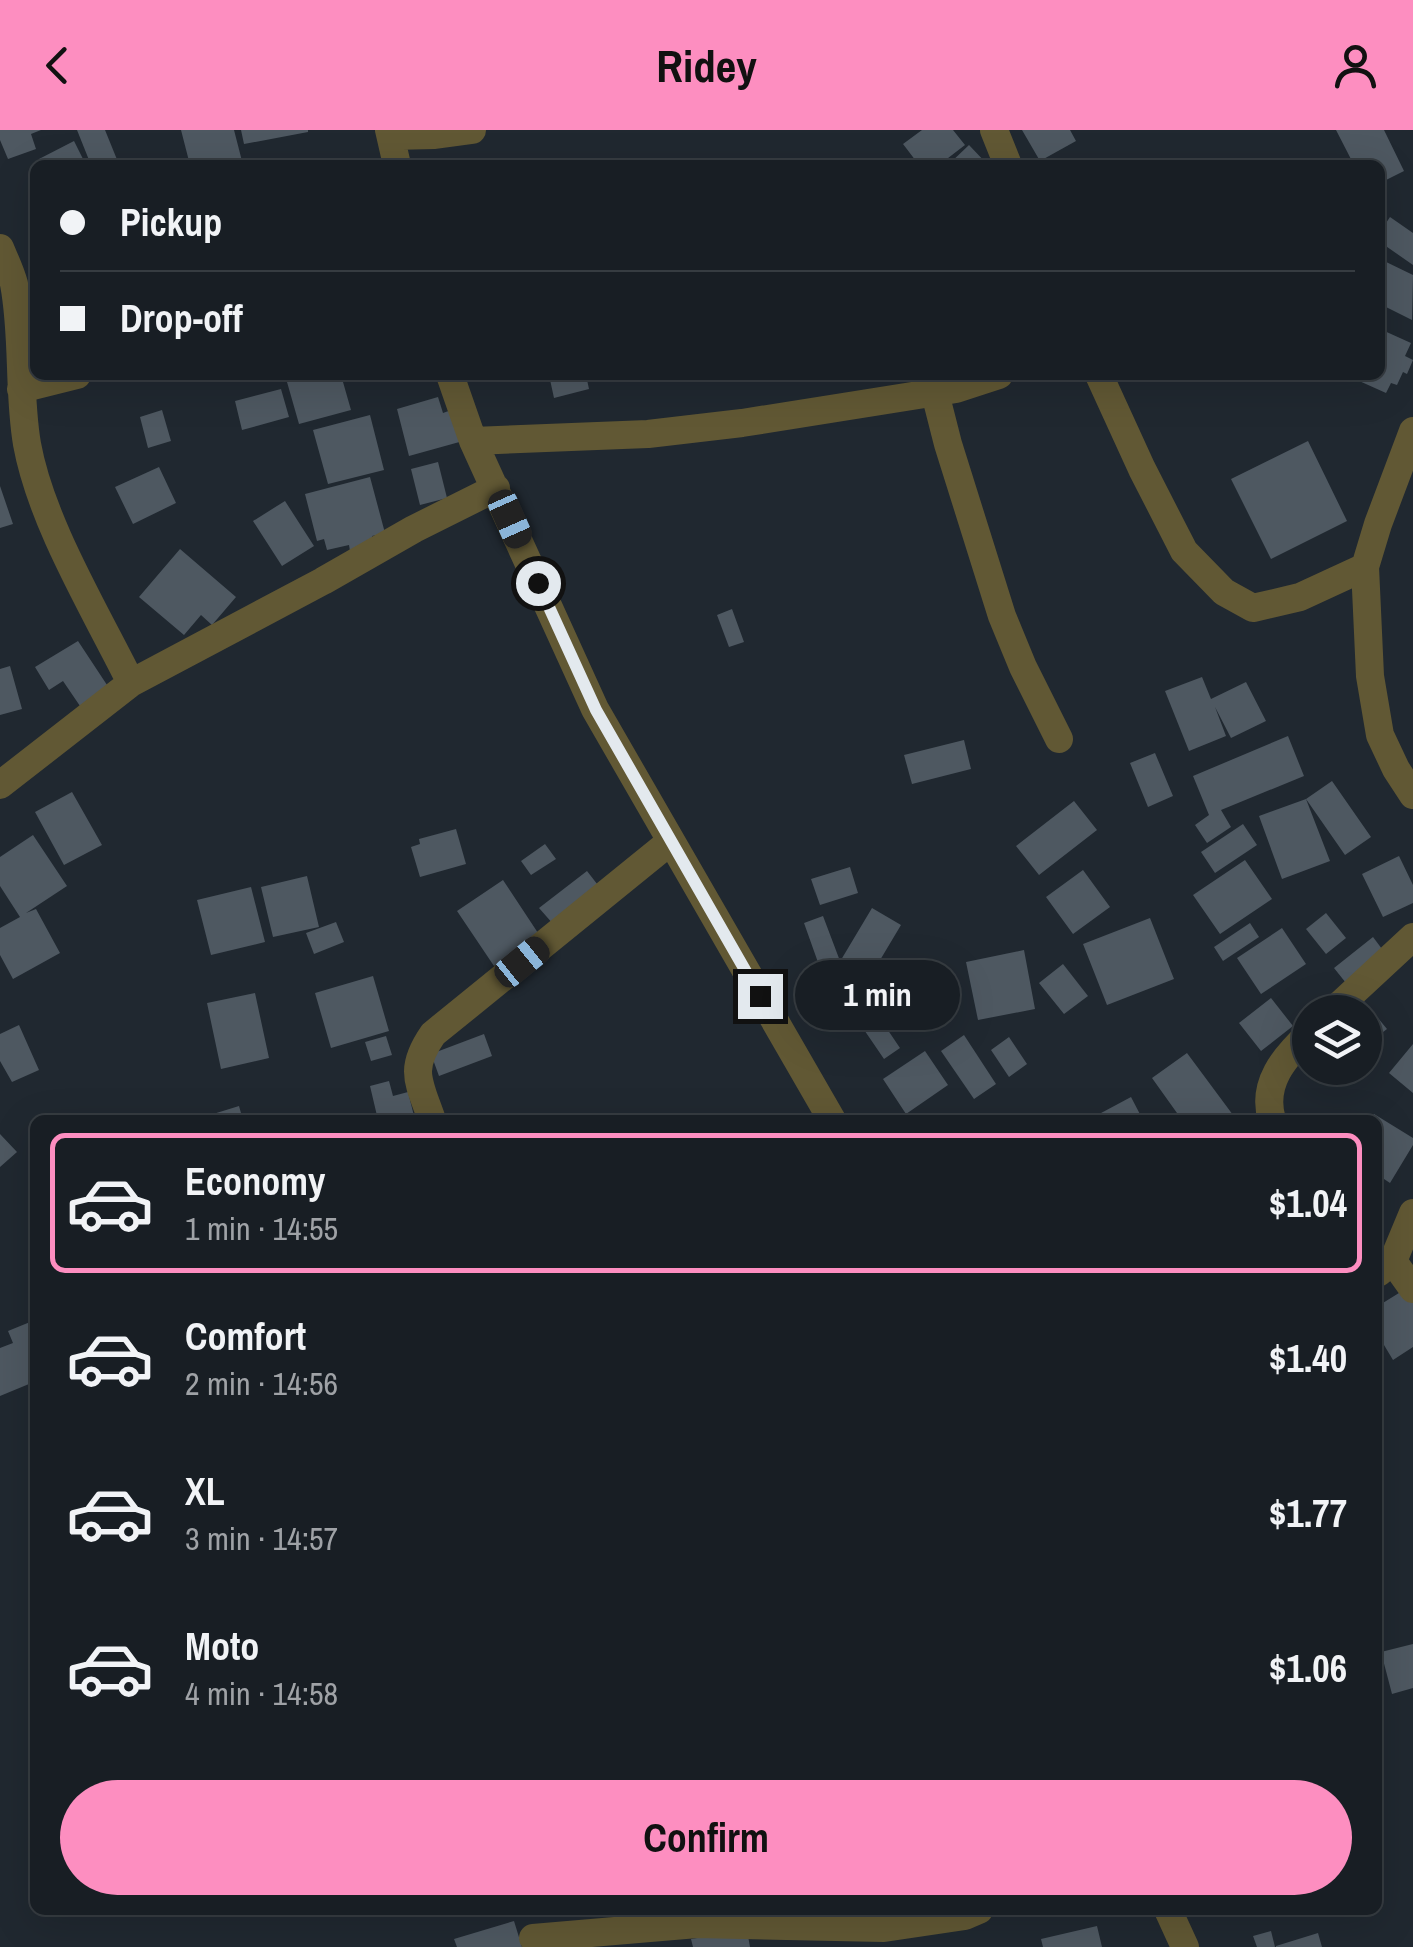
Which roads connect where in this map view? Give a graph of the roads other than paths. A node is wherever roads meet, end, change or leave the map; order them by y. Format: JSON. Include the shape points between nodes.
{"nodes":[{"id":1,"x":472,"y":130,"type":"edge"},
{"id":2,"x":994,"y":130,"type":"edge"},
{"id":3,"x":390,"y":133,"type":"edge"},
{"id":4,"x":396,"y":160,"type":"edge"},
{"id":5,"x":1006,"y":160,"type":"edge"},
{"id":6,"x":0,"y":248,"type":"edge"},
{"id":7,"x":66,"y":380,"type":"edge"},
{"id":8,"x":452,"y":380,"type":"edge"},
{"id":9,"x":985,"y":380,"type":"edge"},
{"id":10,"x":1100,"y":380,"type":"edge"},
{"id":11,"x":935,"y":393,"type":"junction"},
{"id":12,"x":15,"y":402,"type":"edge"},
{"id":13,"x":1413,"y":431,"type":"edge"},
{"id":14,"x":473,"y":441,"type":"junction"},
{"id":15,"x":496,"y":488,"type":"junction"},
{"id":16,"x":1365,"y":567,"type":"junction"},
{"id":17,"x":131,"y":682,"type":"junction"},
{"id":18,"x":1059,"y":739,"type":"dead end"},
{"id":19,"x":0,"y":785,"type":"edge"},
{"id":20,"x":1413,"y":796,"type":"edge"},
{"id":21,"x":671,"y":841,"type":"junction"},
{"id":22,"x":1413,"y":938,"type":"edge"},
{"id":23,"x":1351,"y":995,"type":"edge"},
{"id":24,"x":1292,"y":1055,"type":"edge"},
{"id":25,"x":430,"y":1115,"type":"edge"},
{"id":26,"x":829,"y":1115,"type":"edge"},
{"id":27,"x":1271,"y":1115,"type":"edge"},
{"id":28,"x":1413,"y":1213,"type":"edge"},
{"id":29,"x":1385,"y":1267,"type":"edge"},
{"id":30,"x":1413,"y":1289,"type":"edge"},
{"id":31,"x":529,"y":1915,"type":"edge"},
{"id":32,"x":967,"y":1915,"type":"edge"},
{"id":33,"x":1170,"y":1915,"type":"edge"},
{"id":34,"x":534,"y":1943,"type":"edge"},
{"id":35,"x":1185,"y":1947,"type":"edge"}],
"edges":[{"from":1,"to":3,"type":"street"},
{"from":2,"to":5,"type":"street"},
{"from":3,"to":4,"type":"street"},
{"from":6,"to":12,"type":"street","via":[[13,280],[20,339]]},
{"from":7,"to":12,"type":"street"},
{"from":8,"to":14,"type":"street"},
{"from":9,"to":11,"type":"street"},
{"from":10,"to":16,"type":"street","via":[[1184,551],[1224,592],[1253,608]]},
{"from":11,"to":14,"type":"street","via":[[648,434]]},
{"from":11,"to":18,"type":"street","via":[[1002,616]]},
{"from":12,"to":17,"type":"street","via":[[60,541]]},
{"from":13,"to":16,"type":"street"},
{"from":14,"to":15,"type":"street"},
{"from":15,"to":17,"type":"street"},
{"from":15,"to":21,"type":"street","via":[[596,710]]},
{"from":16,"to":20,"type":"street","via":[[1380,735]]},
{"from":17,"to":19,"type":"street"},
{"from":21,"to":25,"type":"street","via":[[433,1034],[416,1070]]},
{"from":21,"to":26,"type":"street"},
{"from":22,"to":23,"type":"street"},
{"from":24,"to":27,"type":"street","via":[[1272,1080]]},
{"from":28,"to":29,"type":"street"},
{"from":29,"to":30,"type":"street"},
{"from":31,"to":34,"type":"street"},
{"from":32,"to":34,"type":"street","via":[[884,1928],[697,1924]]},
{"from":33,"to":35,"type":"street"}]}
